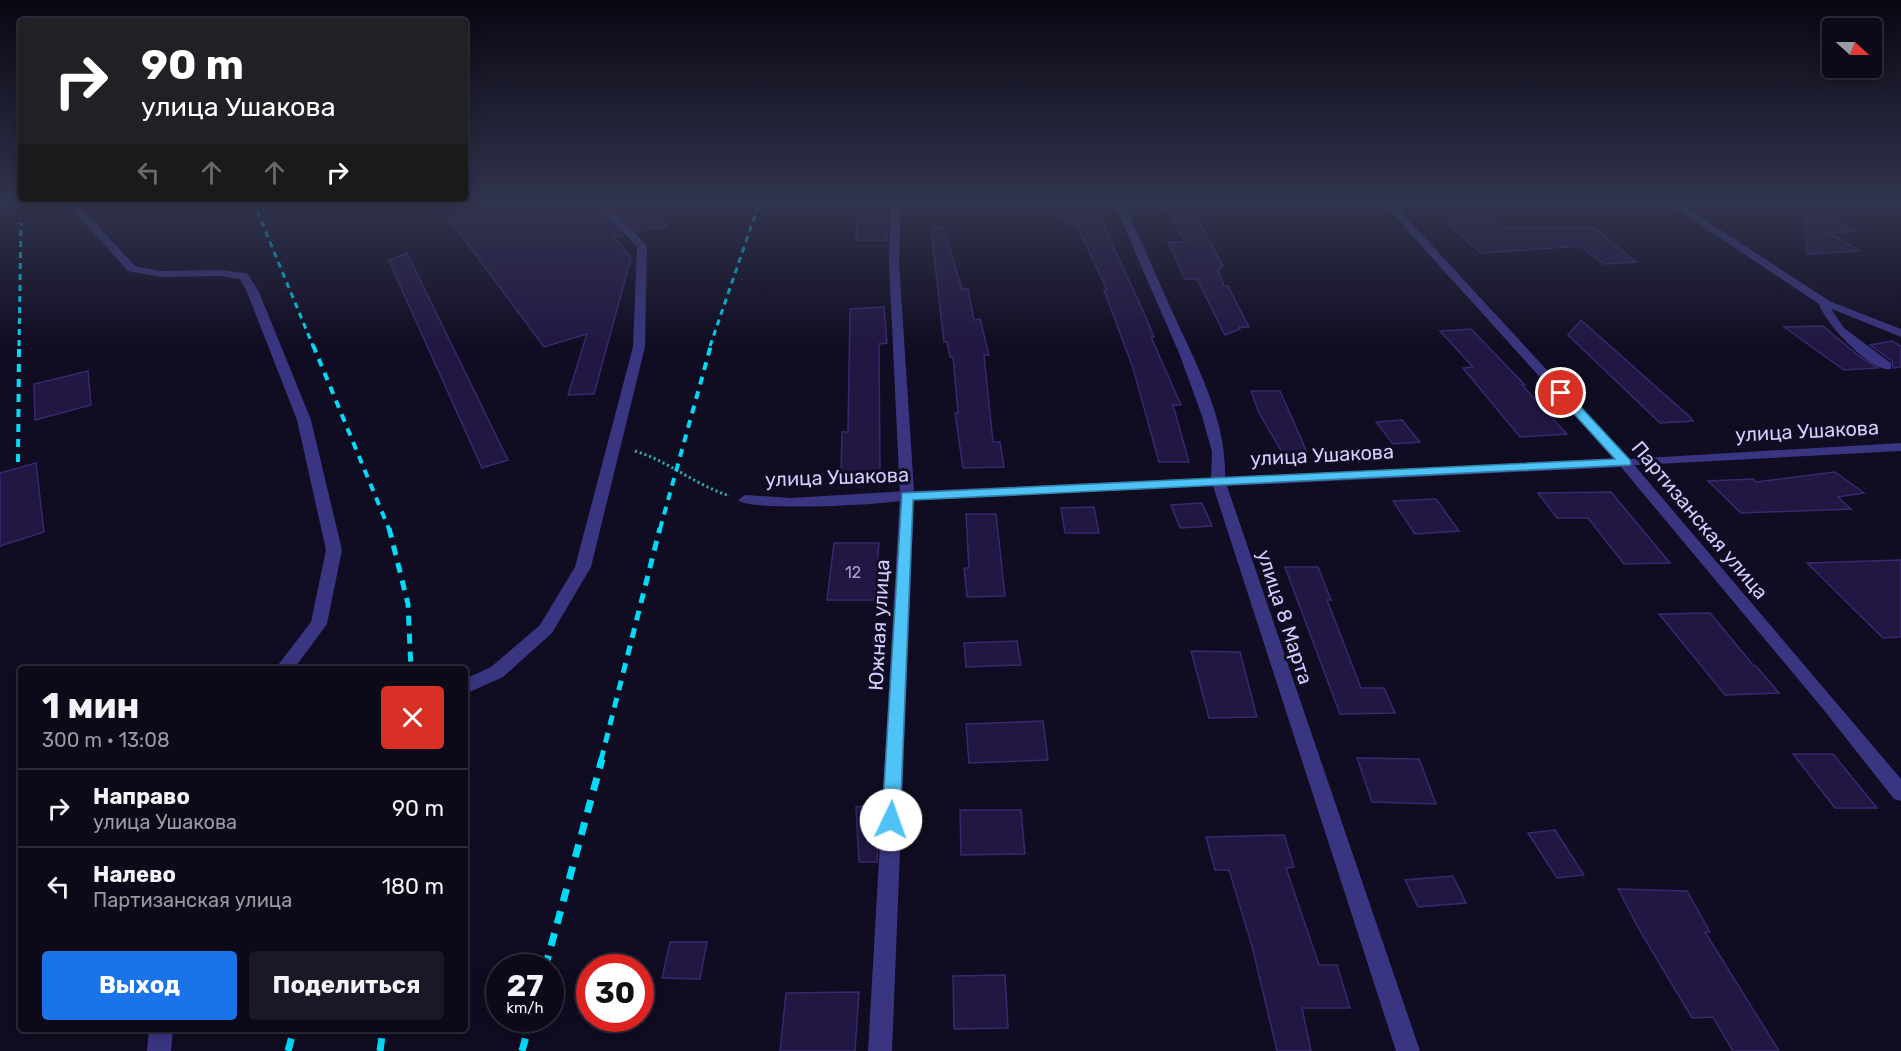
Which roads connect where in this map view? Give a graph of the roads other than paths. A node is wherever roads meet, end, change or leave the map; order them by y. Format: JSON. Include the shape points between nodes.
{"nodes":[{"id":1,"x":115,"y":250,"type":"edge"},
{"id":2,"x":642,"y":250,"type":"edge"},
{"id":3,"x":894,"y":250,"type":"edge"},
{"id":4,"x":1140,"y":250,"type":"edge"},
{"id":5,"x":1431,"y":250,"type":"edge"},
{"id":6,"x":1745,"y":250,"type":"edge"},
{"id":7,"x":1824,"y":302,"type":"junction"},
{"id":8,"x":1901,"y":333,"type":"edge"},
{"id":9,"x":1887,"y":366,"type":"dead end"},
{"id":10,"x":1901,"y":447,"type":"edge"},
{"id":11,"x":1625,"y":463,"type":"junction"},
{"id":12,"x":1218,"y":481,"type":"junction"},
{"id":13,"x":907,"y":496,"type":"junction"},
{"id":14,"x":745,"y":500,"type":"road end"},
{"id":15,"x":286,"y":666,"type":"edge"},
{"id":16,"x":468,"y":686,"type":"edge"},
{"id":17,"x":1901,"y":793,"type":"edge"},
{"id":18,"x":161,"y":1032,"type":"edge"},
{"id":19,"x":159,"y":1051,"type":"edge"},
{"id":20,"x":880,"y":1051,"type":"edge"},
{"id":21,"x":1408,"y":1051,"type":"edge"}],
"edges":[{"from":1,"to":15,"type":"street","via":[[132,269],[160,274],[244,276],[253,292],[304,420],[334,550],[319,624]]},
{"from":2,"to":16,"type":"street","via":[[639,347],[583,567],[546,628],[496,672]]},
{"from":3,"to":13,"type":"street","name":"Южная улица"},
{"from":4,"to":12,"type":"street","name":"улица 8 Марта","via":[[1209,416],[1219,452]]},
{"from":5,"to":11,"type":"street","name":"Партизанская улица"},
{"from":6,"to":7,"type":"street"},
{"from":7,"to":8,"type":"street"},
{"from":7,"to":9,"type":"street","via":[[1826,314],[1837,326]]},
{"from":10,"to":11,"type":"street","name":"улица Ушакова"},
{"from":11,"to":12,"type":"street","name":"улица Ушакова"},
{"from":11,"to":17,"type":"street","name":"Партизанская улица"},
{"from":12,"to":13,"type":"street","name":"улица Ушакова"},
{"from":12,"to":21,"type":"street","name":"улица 8 Марта"},
{"from":13,"to":14,"type":"street","name":"улица Ушакова","via":[[791,503]]},
{"from":13,"to":20,"type":"street","name":"Южная улица"},
{"from":18,"to":19,"type":"street"}]}
